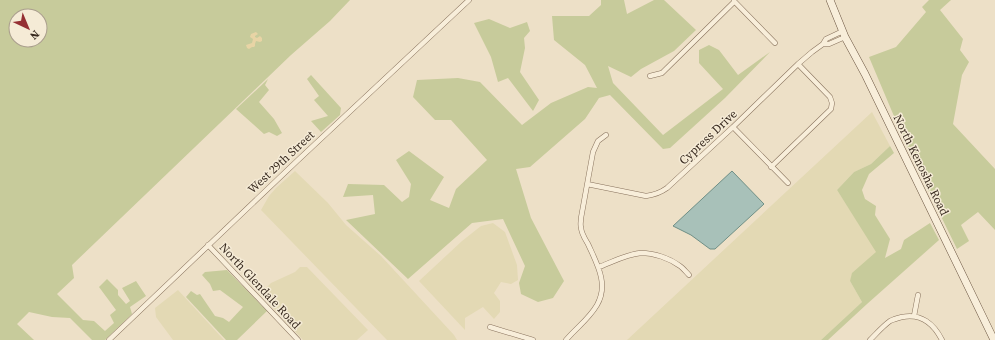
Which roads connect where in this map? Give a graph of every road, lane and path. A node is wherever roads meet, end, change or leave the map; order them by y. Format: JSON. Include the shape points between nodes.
{"nodes":[{"id":1,"x":469,"y":0,"type":"edge"},
{"id":2,"x":830,"y":0,"type":"edge"},
{"id":3,"x":733,"y":1,"type":"edge"},
{"id":4,"x":844,"y":34,"type":"junction"},
{"id":5,"x":775,"y":43,"type":"dead end"},
{"id":6,"x":798,"y":64,"type":"junction"},
{"id":7,"x":650,"y":76,"type":"dead end"},
{"id":8,"x":733,"y":127,"type":"junction"},
{"id":9,"x":606,"y":135,"type":"dead end"},
{"id":10,"x":771,"y":167,"type":"junction"},
{"id":11,"x":788,"y":183,"type":"dead end"},
{"id":12,"x":587,"y":184,"type":"junction"},
{"id":13,"x":208,"y":245,"type":"junction"},
{"id":14,"x":599,"y":267,"type":"junction"},
{"id":15,"x":689,"y":275,"type":"dead end"},
{"id":16,"x":918,"y":295,"type":"dead end"},
{"id":17,"x":914,"y":316,"type":"junction"},
{"id":18,"x":490,"y":327,"type":"dead end"},
{"id":19,"x":109,"y":340,"type":"edge"},
{"id":20,"x":298,"y":340,"type":"edge"},
{"id":21,"x":533,"y":340,"type":"edge"},
{"id":22,"x":566,"y":340,"type":"edge"},
{"id":23,"x":870,"y":340,"type":"edge"},
{"id":24,"x":942,"y":340,"type":"edge"},
{"id":25,"x":994,"y":340,"type":"edge"}],
"edges":[{"from":1,"to":13,"type":"street","name":"West 29th Street"},
{"from":2,"to":4,"type":"street","name":"North Kenosha Road"},
{"from":3,"to":5,"type":"street"},
{"from":3,"to":7,"type":"street","via":[[662,73]]},
{"from":4,"to":6,"type":"street","name":"Cypress Drive","via":[[826,39]]},
{"from":4,"to":25,"type":"street","name":"North Kenosha Road"},
{"from":6,"to":8,"type":"street","name":"Cypress Drive"},
{"from":6,"to":10,"type":"street","via":[[830,97],[831,109]]},
{"from":8,"to":10,"type":"street"},
{"from":8,"to":12,"type":"street","name":"Cypress Drive","via":[[667,188],[654,195],[646,196]]},
{"from":9,"to":12,"type":"street","via":[[598,141],[593,152]]},
{"from":10,"to":11,"type":"street"},
{"from":12,"to":14,"type":"street","via":[[580,227]]},
{"from":13,"to":19,"type":"street","name":"West 29th Street"},
{"from":13,"to":20,"type":"street","name":"North Glendale Road"},
{"from":14,"to":15,"type":"street","via":[[640,253],[668,259]]},
{"from":14,"to":22,"type":"street","via":[[602,287],[598,304]]},
{"from":16,"to":17,"type":"street"},
{"from":17,"to":23,"type":"street","via":[[891,321]]},
{"from":17,"to":24,"type":"street","via":[[931,324]]},
{"from":18,"to":21,"type":"street"}]}
